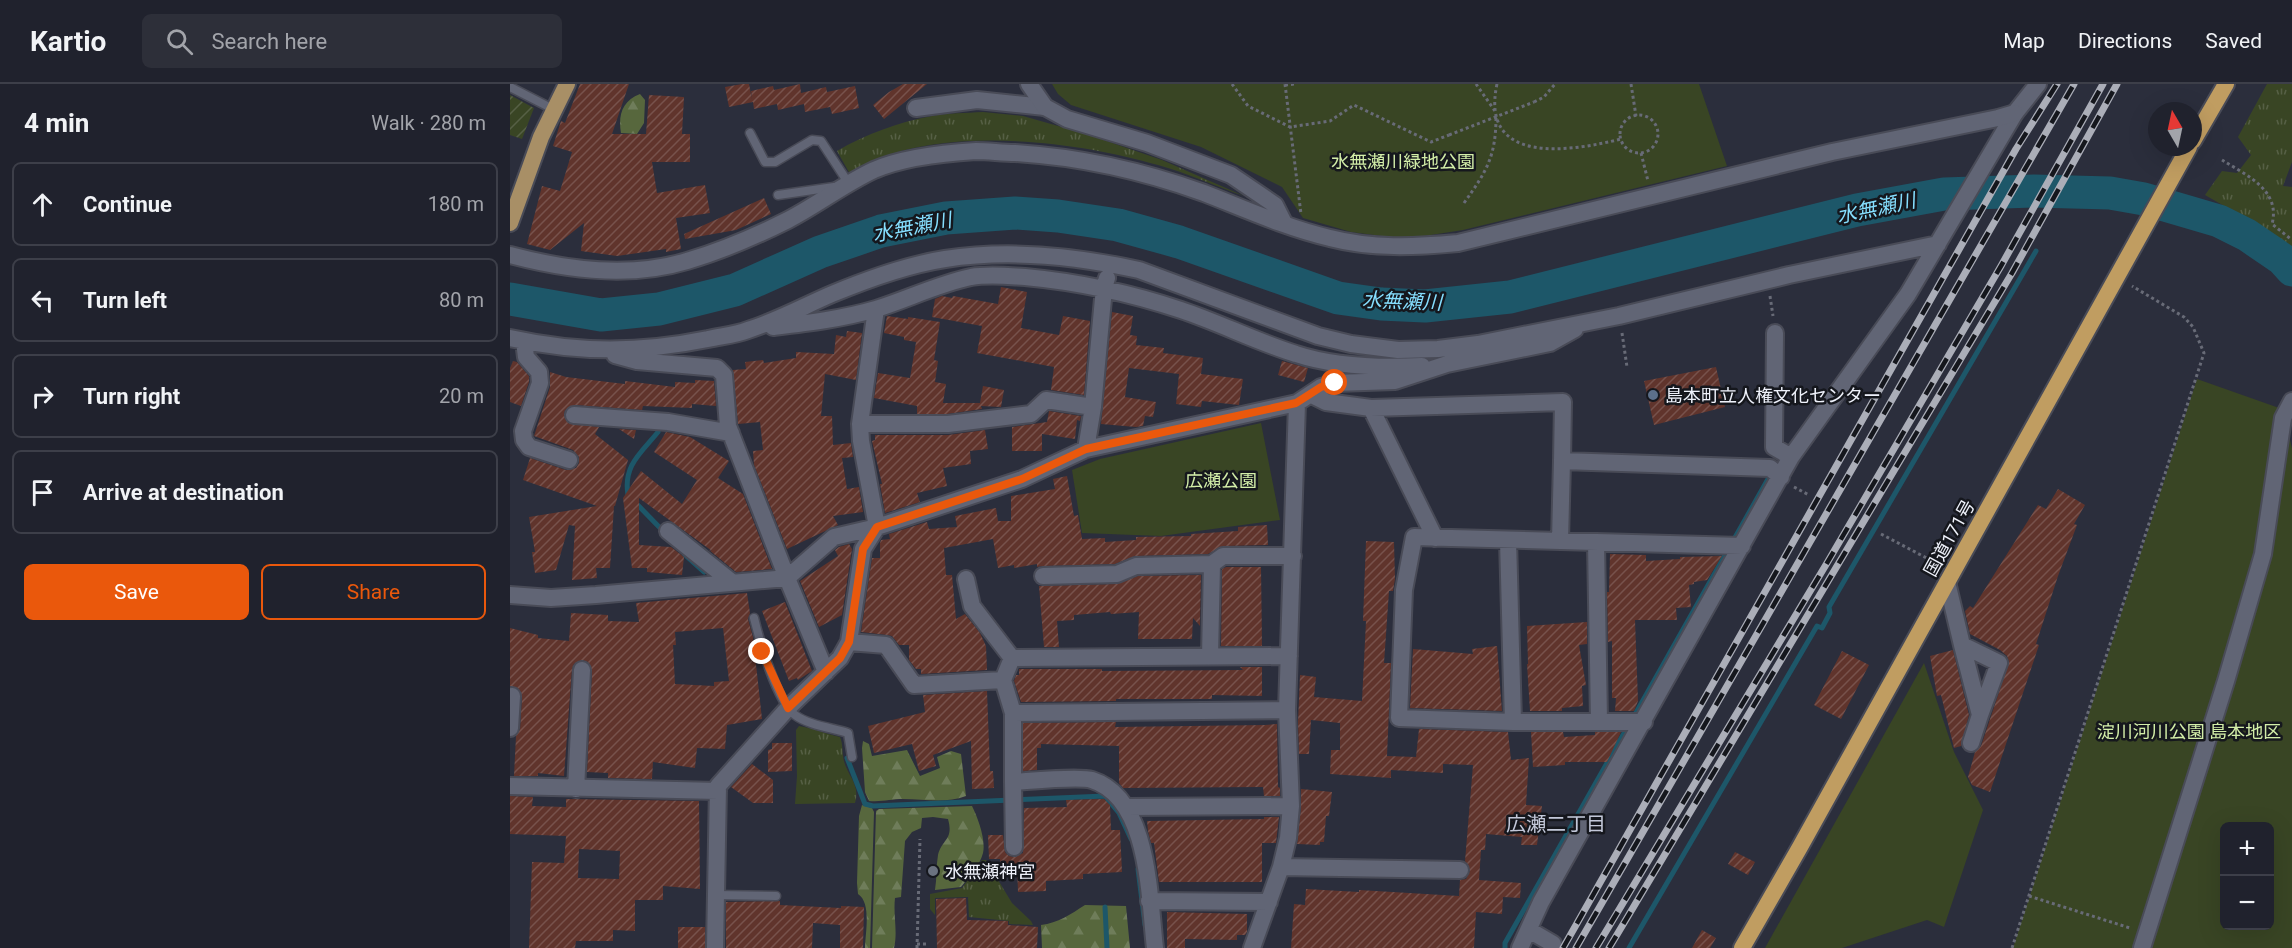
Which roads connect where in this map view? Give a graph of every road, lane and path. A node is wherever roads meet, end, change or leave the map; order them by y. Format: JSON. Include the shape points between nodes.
{"nodes":[{"id":1,"x":567,"y":84,"type":"edge"},
{"id":2,"x":1029,"y":84,"type":"edge"},
{"id":3,"x":1232,"y":84,"type":"edge"},
{"id":4,"x":1295,"y":84,"type":"edge"},
{"id":5,"x":1476,"y":84,"type":"edge"},
{"id":6,"x":1497,"y":84,"type":"edge"},
{"id":7,"x":1555,"y":84,"type":"edge"},
{"id":8,"x":1631,"y":84,"type":"edge"},
{"id":9,"x":2038,"y":84,"type":"edge"},
{"id":10,"x":2226,"y":84,"type":"edge"},
{"id":11,"x":1285,"y":85,"type":"edge"},
{"id":12,"x":510,"y":87,"type":"edge"},
{"id":13,"x":1045,"y":107,"type":"junction"},
{"id":14,"x":916,"y":108,"type":"dead end"},
{"id":15,"x":553,"y":110,"type":"junction"},
{"id":16,"x":1496,"y":112,"type":"junction"},
{"id":17,"x":2016,"y":112,"type":"junction"},
{"id":18,"x":1636,"y":116,"type":"junction"},
{"id":19,"x":2202,"y":125,"type":"edge"},
{"id":20,"x":1290,"y":127,"type":"junction"},
{"id":21,"x":750,"y":133,"type":"dead end"},
{"id":22,"x":1621,"y":139,"type":"junction"},
{"id":23,"x":1641,"y":153,"type":"junction"},
{"id":24,"x":2184,"y":156,"type":"edge"},
{"id":25,"x":2222,"y":160,"type":"dead end"},
{"id":26,"x":849,"y":184,"type":"junction"},
{"id":27,"x":778,"y":195,"type":"dead end"},
{"id":28,"x":1652,"y":197,"type":"junction"},
{"id":29,"x":1464,"y":203,"type":"dead end"},
{"id":30,"x":510,"y":223,"type":"edge"},
{"id":31,"x":1284,"y":223,"type":"junction"},
{"id":32,"x":1303,"y":230,"type":"junction"},
{"id":33,"x":2292,"y":240,"type":"edge"},
{"id":34,"x":1938,"y":244,"type":"junction"},
{"id":35,"x":510,"y":255,"type":"edge"},
{"id":36,"x":1112,"y":264,"type":"junction"},
{"id":37,"x":2116,"y":278,"type":"junction"},
{"id":38,"x":1768,"y":280,"type":"junction"},
{"id":39,"x":1104,"y":288,"type":"junction"},
{"id":40,"x":876,"y":309,"type":"junction"},
{"id":41,"x":1619,"y":316,"type":"junction"},
{"id":42,"x":1589,"y":321,"type":"junction"},
{"id":43,"x":747,"y":331,"type":"junction"},
{"id":44,"x":1775,"y":333,"type":"joint"},
{"id":45,"x":517,"y":339,"type":"edge"},
{"id":46,"x":604,"y":351,"type":"junction"},
{"id":47,"x":1447,"y":364,"type":"junction"},
{"id":48,"x":1627,"y":367,"type":"dead end"},
{"id":49,"x":1312,"y":395,"type":"junction"},
{"id":50,"x":2292,"y":401,"type":"edge"},
{"id":51,"x":1296,"y":403,"type":"junction"},
{"id":52,"x":1093,"y":407,"type":"junction"},
{"id":53,"x":1371,"y":408,"type":"junction"},
{"id":54,"x":574,"y":415,"type":"dead end"},
{"id":55,"x":860,"y":424,"type":"junction"},
{"id":56,"x":731,"y":434,"type":"junction"},
{"id":57,"x":1086,"y":449,"type":"junction"},
{"id":58,"x":1791,"y":457,"type":"junction"},
{"id":59,"x":569,"y":460,"type":"dead end"},
{"id":60,"x":1562,"y":461,"type":"junction"},
{"id":61,"x":1781,"y":477,"type":"junction"},
{"id":62,"x":877,"y":527,"type":"junction"},
{"id":63,"x":668,"y":531,"type":"dead end"},
{"id":64,"x":1881,"y":534,"type":"dead end"},
{"id":65,"x":1435,"y":538,"type":"junction"},
{"id":66,"x":1508,"y":540,"type":"junction"},
{"id":67,"x":1560,"y":541,"type":"junction"},
{"id":68,"x":1596,"y":542,"type":"junction"},
{"id":69,"x":1734,"y":545,"type":"junction"},
{"id":70,"x":1293,"y":556,"type":"junction"},
{"id":71,"x":1212,"y":564,"type":"junction"},
{"id":72,"x":1042,"y":576,"type":"dead end"},
{"id":73,"x":1950,"y":577,"type":"junction"},
{"id":74,"x":786,"y":578,"type":"junction"},
{"id":75,"x":966,"y":579,"type":"dead end"},
{"id":76,"x":733,"y":583,"type":"junction"},
{"id":77,"x":510,"y":595,"type":"edge"},
{"id":78,"x":754,"y":618,"type":"dead end"},
{"id":79,"x":849,"y":642,"type":"junction"},
{"id":80,"x":1962,"y":645,"type":"junction"},
{"id":81,"x":1210,"y":656,"type":"junction"},
{"id":82,"x":1289,"y":656,"type":"junction"},
{"id":83,"x":1012,"y":658,"type":"junction"},
{"id":84,"x":583,"y":670,"type":"dead end"},
{"id":85,"x":826,"y":672,"type":"junction"},
{"id":86,"x":1004,"y":680,"type":"junction"},
{"id":87,"x":513,"y":696,"type":"dead end"},
{"id":88,"x":788,"y":708,"type":"junction"},
{"id":89,"x":1287,"y":710,"type":"junction"},
{"id":90,"x":1013,"y":713,"type":"junction"},
{"id":91,"x":1980,"y":715,"type":"junction"},
{"id":92,"x":1513,"y":722,"type":"junction"},
{"id":93,"x":1599,"y":722,"type":"junction"},
{"id":94,"x":1635,"y":722,"type":"junction"},
{"id":95,"x":510,"y":728,"type":"edge"},
{"id":96,"x":1971,"y":743,"type":"dead end"},
{"id":97,"x":852,"y":757,"type":"dead end"},
{"id":98,"x":1013,"y":782,"type":"junction"},
{"id":99,"x":510,"y":786,"type":"edge"},
{"id":100,"x":576,"y":789,"type":"junction"},
{"id":101,"x":718,"y":791,"type":"junction"},
{"id":102,"x":1291,"y":806,"type":"junction"},
{"id":103,"x":1126,"y":807,"type":"junction"},
{"id":104,"x":920,"y":839,"type":"dead end"},
{"id":105,"x":1014,"y":847,"type":"dead end"},
{"id":106,"x":1281,"y":867,"type":"junction"},
{"id":107,"x":1460,"y":870,"type":"dead end"},
{"id":108,"x":716,"y":895,"type":"junction"},
{"id":109,"x":776,"y":896,"type":"dead end"},
{"id":110,"x":2029,"y":896,"type":"junction"},
{"id":111,"x":1149,"y":901,"type":"junction"},
{"id":112,"x":1269,"y":902,"type":"junction"},
{"id":113,"x":1529,"y":930,"type":"junction"},
{"id":114,"x":2144,"y":941,"type":"edge"},
{"id":115,"x":928,"y":944,"type":"dead end"},
{"id":116,"x":1553,"y":944,"type":"dead end"},
{"id":117,"x":917,"y":946,"type":"edge"},
{"id":118,"x":715,"y":948,"type":"edge"},
{"id":119,"x":1155,"y":948,"type":"edge"},
{"id":120,"x":1252,"y":948,"type":"edge"},
{"id":121,"x":1520,"y":948,"type":"edge"},
{"id":122,"x":1742,"y":948,"type":"edge"},
{"id":123,"x":2012,"y":948,"type":"edge"}],
"edges":[{"from":1,"to":15,"type":"main road"},
{"from":2,"to":13,"type":"street"},
{"from":3,"to":20,"type":"path","via":[[1248,106]]},
{"from":4,"to":11,"type":"path"},
{"from":5,"to":16,"type":"path"},
{"from":6,"to":16,"type":"path"},
{"from":7,"to":20,"type":"path","bridge":true,"via":[[1534,102],[1431,142],[1354,105],[1330,121]]},
{"from":8,"to":18,"type":"path"},
{"from":9,"to":17,"type":"street"},
{"from":10,"to":19,"type":"highway"},
{"from":11,"to":20,"type":"path"},
{"from":12,"to":15,"type":"lane"},
{"from":13,"to":14,"type":"street","via":[[977,100]]},
{"from":13,"to":31,"type":"street","via":[[1067,119],[1147,143],[1231,175],[1275,205]]},
{"from":15,"to":30,"type":"main road"},
{"from":16,"to":22,"type":"path","via":[[1506,134],[1536,149],[1577,148]]},
{"from":16,"to":29,"type":"path","via":[[1496,140],[1485,174]]},
{"from":17,"to":28,"type":"street"},
{"from":17,"to":34,"type":"street"},
{"from":18,"to":22,"type":"path","via":[[1626,120]]},
{"from":18,"to":23,"type":"path","via":[[1646,116],[1658,131],[1651,150]]},
{"from":20,"to":32,"type":"path"},
{"from":21,"to":26,"type":"lane","via":[[765,162],[775,162],[812,140],[821,141]]},
{"from":22,"to":23,"type":"path","via":[[1632,152]]},
{"from":23,"to":28,"type":"path"},
{"from":24,"to":37,"type":"highway","name":"国道171号"},
{"from":25,"to":33,"type":"path","via":[[2254,180],[2271,198],[2272,224]]},
{"from":26,"to":27,"type":"lane"},
{"from":26,"to":31,"type":"street","via":[[874,170],[942,154],[978,151],[1046,155],[1118,166]]},
{"from":26,"to":35,"type":"street","via":[[786,220],[685,261],[619,271]]},
{"from":28,"to":32,"type":"street","via":[[1458,243],[1378,246]]},
{"from":31,"to":32,"type":"street"},
{"from":34,"to":38,"type":"street"},
{"from":34,"to":58,"type":"street","via":[[1908,294]]},
{"from":36,"to":39,"type":"street"},
{"from":36,"to":42,"type":"street","via":[[1351,344],[1438,349]]},
{"from":36,"to":43,"type":"street","via":[[1018,255],[944,260],[870,279]]},
{"from":37,"to":73,"type":"highway","name":"国道171号"},
{"from":37,"to":110,"type":"path","via":[[2184,317],[2193,327],[2204,353]]},
{"from":38,"to":41,"type":"street"},
{"from":38,"to":44,"type":"path"},
{"from":39,"to":40,"type":"street","via":[[1027,277],[980,276]]},
{"from":39,"to":47,"type":"street","via":[[1183,310],[1299,355],[1390,368]]},
{"from":39,"to":52,"type":"street"},
{"from":40,"to":43,"type":"street","via":[[843,318]]},
{"from":40,"to":55,"type":"street"},
{"from":41,"to":42,"type":"street"},
{"from":41,"to":48,"type":"path"},
{"from":42,"to":47,"type":"street","via":[[1550,343]]},
{"from":43,"to":46,"type":"street","via":[[675,345]]},
{"from":44,"to":58,"type":"street","via":[[1774,447]]},
{"from":45,"to":46,"type":"street"},
{"from":45,"to":59,"type":"street","via":[[539,372],[540,383],[523,431],[525,440],[529,447]]},
{"from":46,"to":56,"type":"street","via":[[637,361],[717,368],[724,375]]},
{"from":47,"to":49,"type":"street","via":[[1395,381],[1335,383]]},
{"from":49,"to":51,"type":"street"},
{"from":49,"to":53,"type":"street","via":[[1326,402]]},
{"from":50,"to":114,"type":"street","via":[[2283,418],[2263,554]]},
{"from":51,"to":57,"type":"street"},
{"from":51,"to":70,"type":"street"},
{"from":52,"to":55,"type":"street","via":[[1047,400],[1031,414],[948,424]]},
{"from":52,"to":57,"type":"street"},
{"from":53,"to":60,"type":"street","via":[[1563,402]]},
{"from":53,"to":65,"type":"street"},
{"from":54,"to":56,"type":"street","via":[[668,422]]},
{"from":55,"to":62,"type":"street"},
{"from":56,"to":74,"type":"street"},
{"from":57,"to":62,"type":"street","via":[[1022,479]]},
{"from":58,"to":61,"type":"street"},
{"from":60,"to":61,"type":"street","via":[[1770,468]]},
{"from":60,"to":67,"type":"street"},
{"from":61,"to":69,"type":"street"},
{"from":62,"to":74,"type":"street","via":[[834,537]]},
{"from":62,"to":79,"type":"street","via":[[863,549]]},
{"from":63,"to":76,"type":"street"},
{"from":64,"to":73,"type":"path"},
{"from":65,"to":66,"type":"street"},
{"from":65,"to":92,"type":"street","via":[[1414,537],[1404,590],[1399,718]]},
{"from":66,"to":67,"type":"street"},
{"from":66,"to":92,"type":"street"},
{"from":67,"to":68,"type":"street"},
{"from":68,"to":69,"type":"street"},
{"from":68,"to":93,"type":"street"},
{"from":69,"to":94,"type":"street"},
{"from":70,"to":71,"type":"street","via":[[1223,556]]},
{"from":70,"to":82,"type":"street"},
{"from":71,"to":72,"type":"street","via":[[1136,566],[1117,574]]},
{"from":71,"to":81,"type":"street"},
{"from":73,"to":80,"type":"street"},
{"from":73,"to":122,"type":"highway","name":"国道171号"},
{"from":74,"to":76,"type":"street"},
{"from":74,"to":85,"type":"street"},
{"from":75,"to":83,"type":"street","via":[[972,606]]},
{"from":76,"to":77,"type":"street","via":[[562,597]]},
{"from":78,"to":88,"type":"lane","via":[[762,652]]},
{"from":79,"to":85,"type":"street"},
{"from":79,"to":86,"type":"street","via":[[886,645],[914,685]]},
{"from":80,"to":91,"type":"street"},
{"from":80,"to":91,"type":"street","via":[[1999,663]]},
{"from":81,"to":82,"type":"street"},
{"from":81,"to":83,"type":"street"},
{"from":82,"to":89,"type":"street"},
{"from":83,"to":86,"type":"street"},
{"from":84,"to":100,"type":"street"},
{"from":85,"to":88,"type":"street"},
{"from":86,"to":90,"type":"street"},
{"from":87,"to":95,"type":"street"},
{"from":88,"to":97,"type":"lane","via":[[795,716],[848,733]]},
{"from":88,"to":101,"type":"street","via":[[718,786]]},
{"from":89,"to":90,"type":"street"},
{"from":89,"to":102,"type":"street"},
{"from":90,"to":98,"type":"street"},
{"from":91,"to":96,"type":"street"},
{"from":92,"to":93,"type":"street"},
{"from":93,"to":94,"type":"street"},
{"from":94,"to":113,"type":"street"},
{"from":98,"to":103,"type":"street","via":[[1090,780],[1108,788]]},
{"from":98,"to":105,"type":"street"},
{"from":99,"to":100,"type":"street"},
{"from":100,"to":101,"type":"street"},
{"from":101,"to":108,"type":"street"},
{"from":102,"to":103,"type":"street"},
{"from":102,"to":106,"type":"street"},
{"from":103,"to":111,"type":"street","via":[[1138,835]]},
{"from":104,"to":117,"type":"path"},
{"from":106,"to":107,"type":"street"},
{"from":106,"to":112,"type":"street"},
{"from":108,"to":109,"type":"lane"},
{"from":108,"to":118,"type":"street"},
{"from":110,"to":114,"type":"path"},
{"from":110,"to":123,"type":"path"},
{"from":111,"to":112,"type":"street"},
{"from":111,"to":119,"type":"street"},
{"from":112,"to":120,"type":"street"},
{"from":113,"to":116,"type":"street"},
{"from":113,"to":121,"type":"street"},
{"from":115,"to":117,"type":"path"}]}
